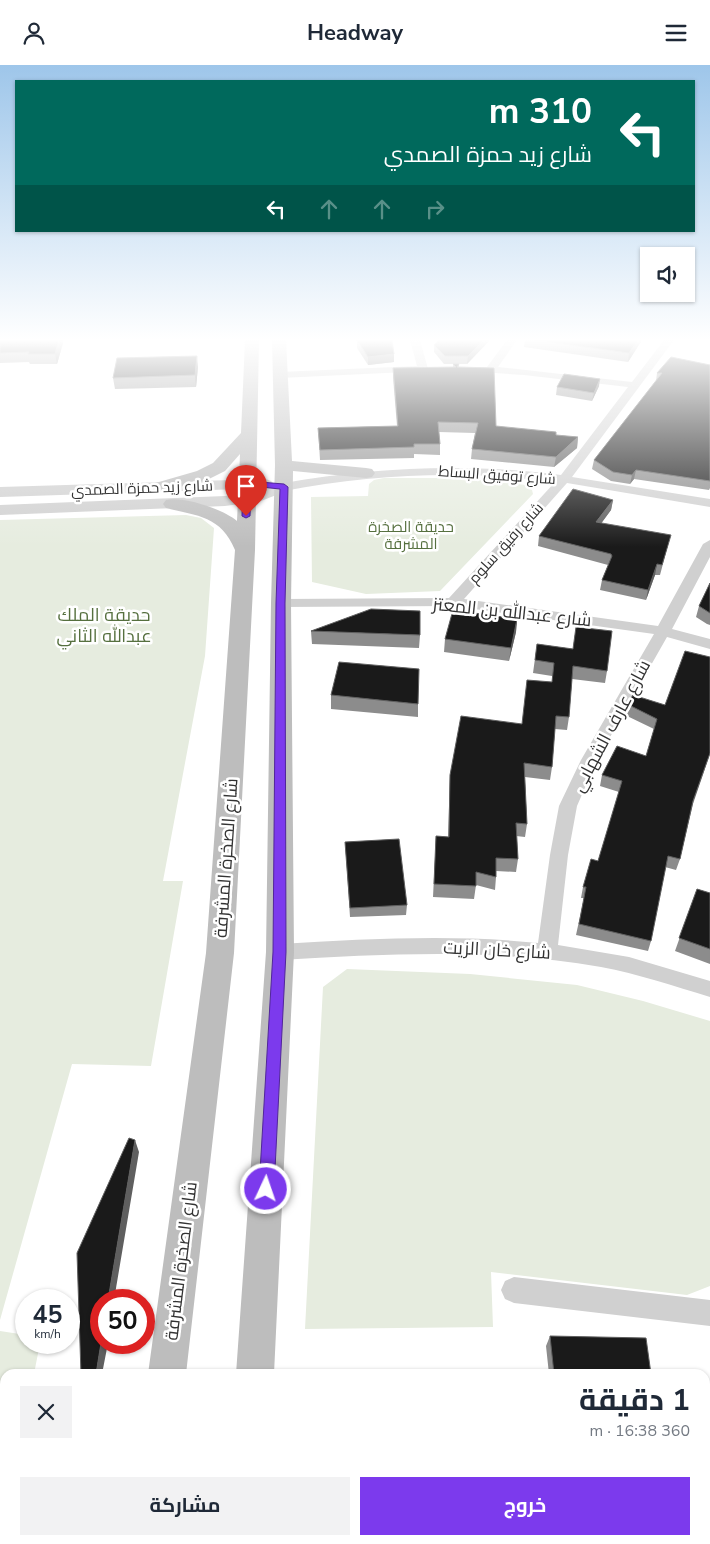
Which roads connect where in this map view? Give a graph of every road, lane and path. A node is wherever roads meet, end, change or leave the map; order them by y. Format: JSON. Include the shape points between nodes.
{"nodes":[{"id":1,"x":251,"y":409,"type":"edge"},
{"id":2,"x":281,"y":409,"type":"edge"},
{"id":3,"x":616,"y":409,"type":"edge"},
{"id":4,"x":250,"y":433,"type":"junction"},
{"id":5,"x":366,"y":473,"type":"joint"},
{"id":6,"x":284,"y":476,"type":"junction"},
{"id":7,"x":564,"y":479,"type":"junction"},
{"id":8,"x":158,"y":488,"type":"junction"},
{"id":9,"x":247,"y":491,"type":"junction"},
{"id":10,"x":0,"y":492,"type":"edge"},
{"id":11,"x":710,"y":503,"type":"edge"},
{"id":12,"x":172,"y":504,"type":"junction"},
{"id":13,"x":0,"y":510,"type":"edge"},
{"id":14,"x":710,"y":544,"type":"edge"},
{"id":15,"x":245,"y":550,"type":"junction"},
{"id":16,"x":453,"y":602,"type":"junction"},
{"id":17,"x":281,"y":603,"type":"junction"},
{"id":18,"x":663,"y":631,"type":"junction"},
{"id":19,"x":710,"y":644,"type":"edge"},
{"id":20,"x":547,"y":951,"type":"junction"},
{"id":21,"x":280,"y":952,"type":"junction"},
{"id":22,"x":710,"y":989,"type":"edge"},
{"id":23,"x":514,"y":1290,"type":"dead end"},
{"id":24,"x":710,"y":1313,"type":"edge"},
{"id":25,"x":168,"y":1369,"type":"edge"},
{"id":26,"x":255,"y":1369,"type":"edge"}],
"edges":[{"from":1,"to":4,"type":"main road","name":"شارع الصخرة المشرفة"},
{"from":2,"to":6,"type":"main road"},
{"from":3,"to":7,"type":"street","name":"شارع رفيق سلوم"},
{"from":4,"to":8,"type":"main road","via":[[219,467]]},
{"from":4,"to":9,"type":"main road","name":"شارع الصخرة المشرفة"},
{"from":5,"to":6,"type":"main road","via":[[310,469]]},
{"from":5,"to":7,"type":"street","name":"شارع توفيق البساط","via":[[429,471]]},
{"from":6,"to":9,"type":"street"},
{"from":6,"to":17,"type":"main road"},
{"from":7,"to":11,"type":"street","name":"شارع توفيق البساط"},
{"from":7,"to":16,"type":"street","name":"شارع رفيق سلوم"},
{"from":8,"to":9,"type":"street","name":"شارع زيد حمزة الصمدي"},
{"from":8,"to":10,"type":"street","name":"شارع زيد حمزة الصمدي"},
{"from":9,"to":12,"type":"street","name":"شارع زيد حمزة الصمدي"},
{"from":9,"to":15,"type":"main road","name":"شارع الصخرة المشرفة"},
{"from":12,"to":13,"type":"street","name":"شارع زيد حمزة الصمدي"},
{"from":12,"to":15,"type":"main road","via":[[205,511],[222,519],[234,529]]},
{"from":14,"to":18,"type":"street","name":"شارع عارف الشهابي"},
{"from":15,"to":25,"type":"main road","name":"شارع الصخرة المشرفة","via":[[220,953]]},
{"from":16,"to":17,"type":"street","name":"شارع عبدالله بن المعتز"},
{"from":16,"to":18,"type":"street","name":"شارع عبدالله بن المعتز"},
{"from":17,"to":21,"type":"main road"},
{"from":18,"to":19,"type":"street","name":"شارع عبدالله بن المعتز"},
{"from":18,"to":20,"type":"street","name":"شارع عارف الشهابي","via":[[589,760],[568,806]]},
{"from":20,"to":21,"type":"street","name":"شارع خان الزيت","via":[[387,946]]},
{"from":20,"to":22,"type":"street","name":"شارع خان الزيت","via":[[601,959]]},
{"from":21,"to":26,"type":"main road"},
{"from":23,"to":24,"type":"street"}]}
